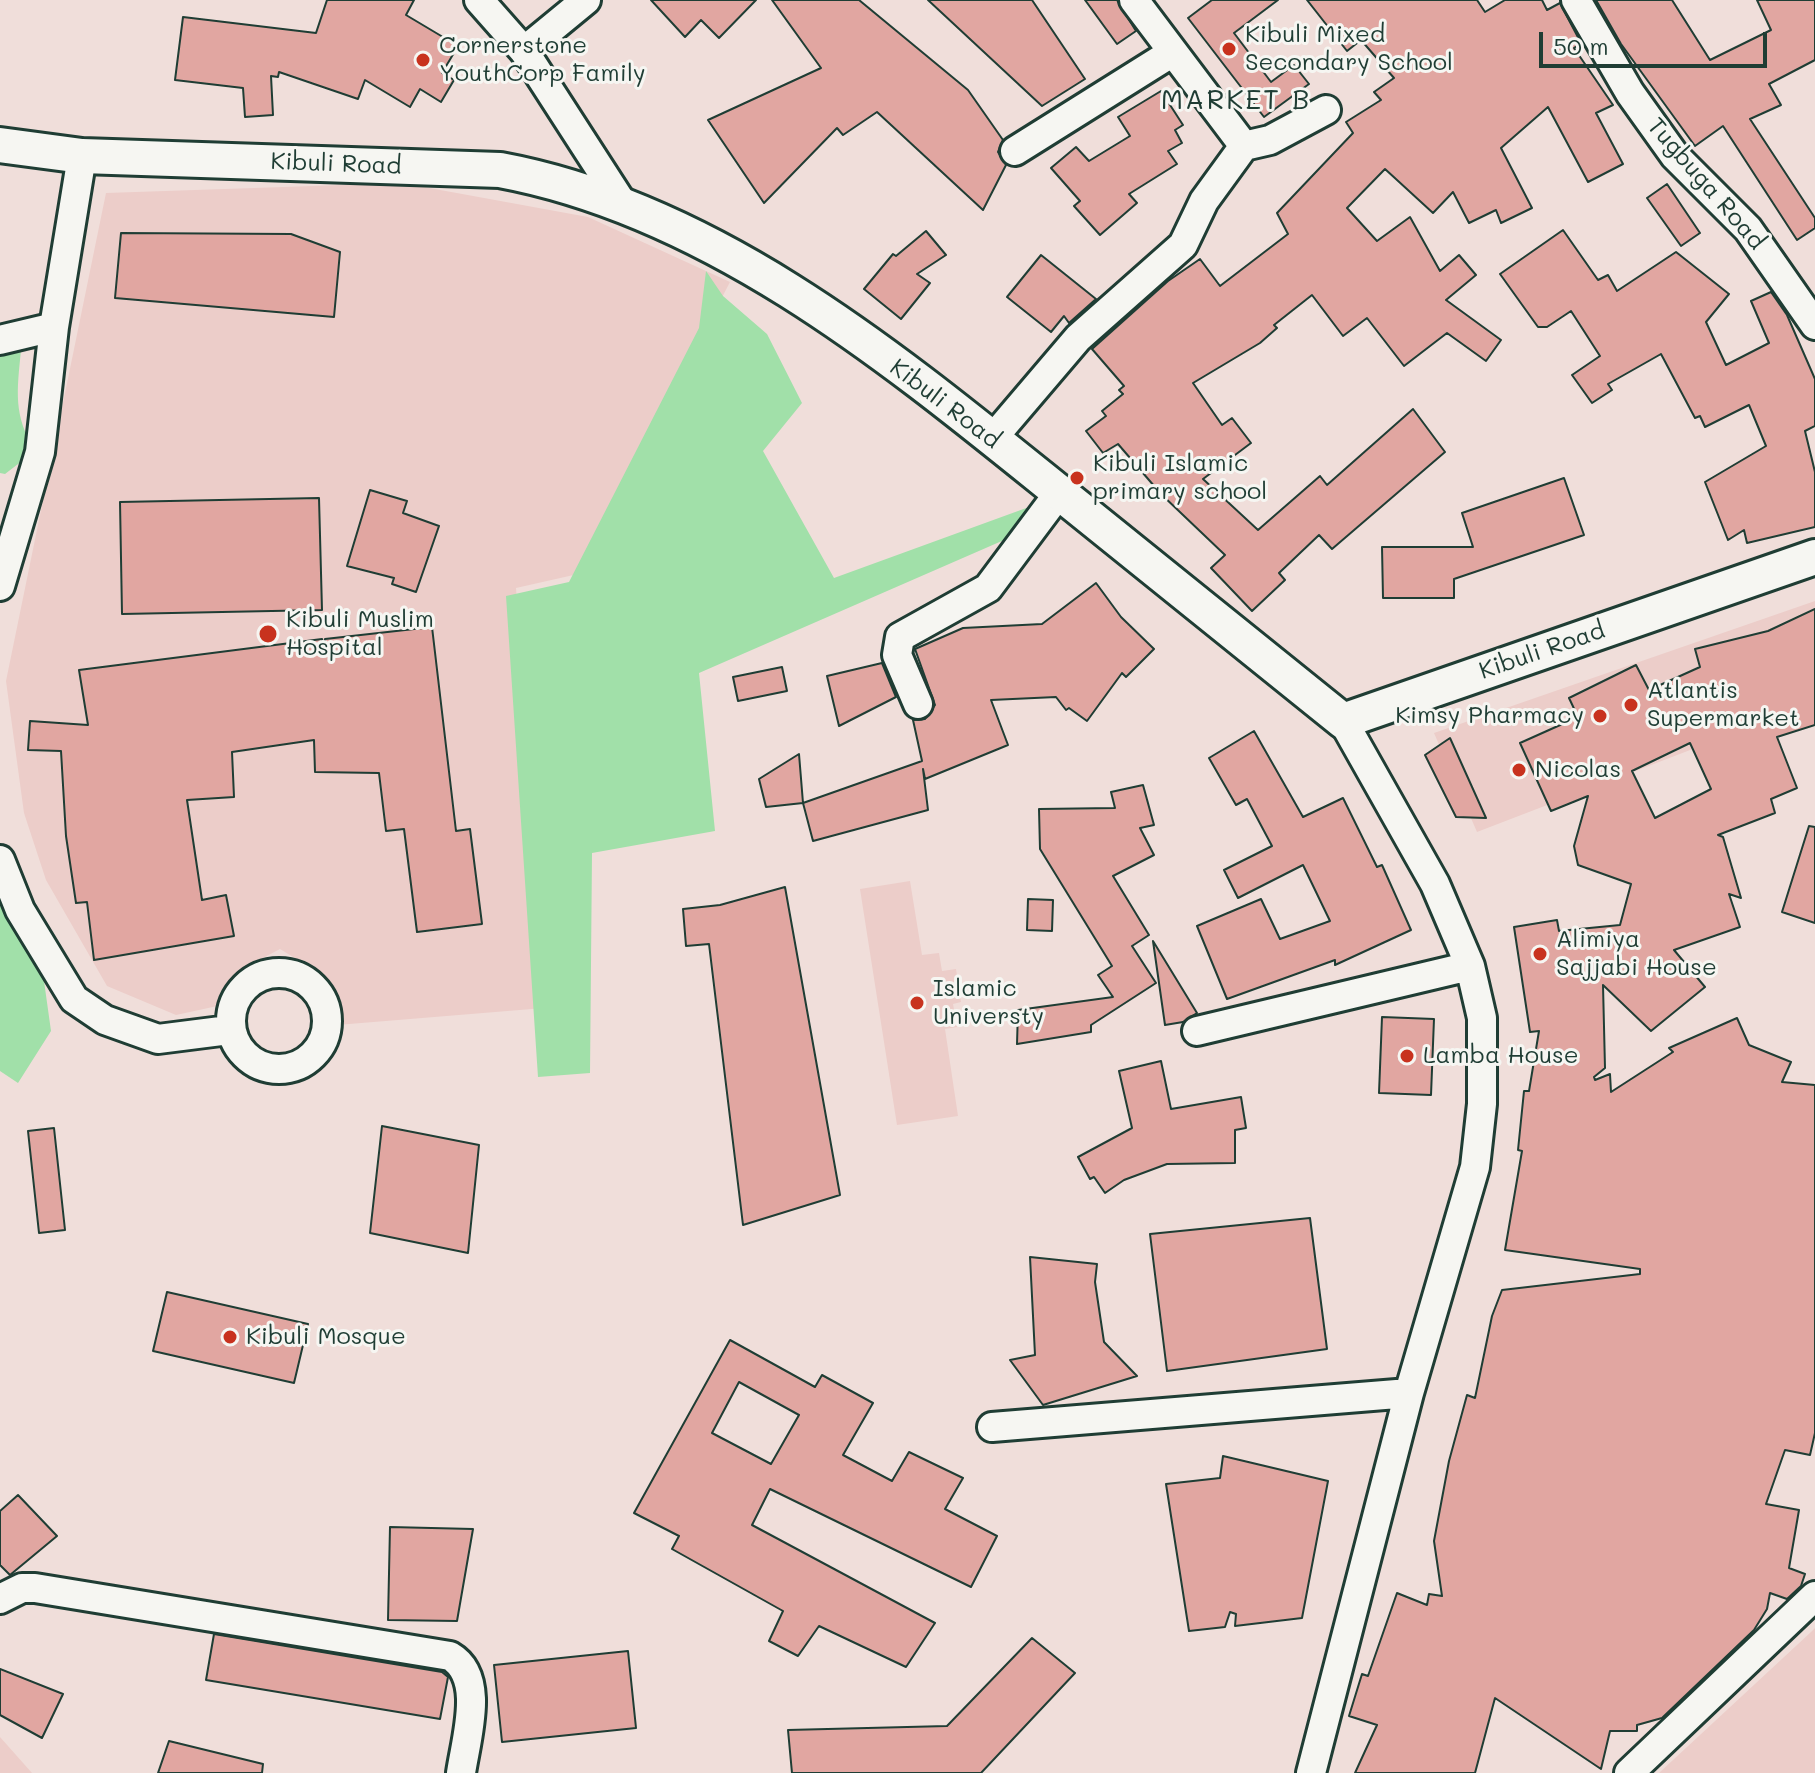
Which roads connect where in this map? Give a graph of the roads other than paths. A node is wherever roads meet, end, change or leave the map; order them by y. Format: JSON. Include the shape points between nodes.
{"nodes":[{"id":1,"x":479,"y":0,"type":"edge"},
{"id":2,"x":586,"y":0,"type":"edge"},
{"id":3,"x":1134,"y":0,"type":"edge"},
{"id":4,"x":1576,"y":0,"type":"edge"},
{"id":5,"x":524,"y":51,"type":"junction"},
{"id":6,"x":1173,"y":52,"type":"junction"},
{"id":7,"x":1326,"y":110,"type":"dead end"},
{"id":8,"x":0,"y":145,"type":"edge"},
{"id":9,"x":1244,"y":146,"type":"junction"},
{"id":10,"x":1015,"y":151,"type":"dead end"},
{"id":11,"x":82,"y":156,"type":"junction"},
{"id":12,"x":624,"y":206,"type":"junction"},
{"id":13,"x":1815,"y":325,"type":"edge"},
{"id":14,"x":54,"y":327,"type":"junction"},
{"id":15,"x":0,"y":340,"type":"edge"},
{"id":16,"x":992,"y":439,"type":"junction"},
{"id":17,"x":1059,"y":493,"type":"junction"},
{"id":18,"x":1815,"y":557,"type":"edge"},
{"id":19,"x":0,"y":586,"type":"edge"},
{"id":20,"x":918,"y":704,"type":"dead end"},
{"id":21,"x":1343,"y":721,"type":"junction"},
{"id":22,"x":0,"y":860,"type":"edge"},
{"id":23,"x":1470,"y":966,"type":"junction"},
{"id":24,"x":229,"y":1030,"type":"junction"},
{"id":25,"x":1197,"y":1031,"type":"dead end"},
{"id":26,"x":1409,"y":1393,"type":"junction"},
{"id":27,"x":992,"y":1427,"type":"dead end"},
{"id":28,"x":1815,"y":1596,"type":"edge"},
{"id":29,"x":0,"y":1599,"type":"edge"},
{"id":30,"x":461,"y":1773,"type":"edge"},
{"id":31,"x":1311,"y":1773,"type":"edge"},
{"id":32,"x":1629,"y":1773,"type":"edge"}],
"edges":[{"from":1,"to":5,"type":"street"},
{"from":2,"to":5,"type":"street"},
{"from":3,"to":6,"type":"street"},
{"from":4,"to":13,"type":"street","name":"Tugbuga Road","via":[[1630,93],[1675,156],[1748,229]]},
{"from":5,"to":12,"type":"street"},
{"from":6,"to":9,"type":"street"},
{"from":6,"to":10,"type":"street"},
{"from":7,"to":9,"type":"street","via":[[1281,135]]},
{"from":8,"to":11,"type":"street","name":"Kibuli Road"},
{"from":9,"to":16,"type":"street","via":[[1204,201],[1183,245],[1078,338]]},
{"from":11,"to":12,"type":"street","name":"Kibuli Road","via":[[500,170]]},
{"from":11,"to":14,"type":"street"},
{"from":12,"to":16,"type":"street","name":"Kibuli Road","via":[[747,264],[802,298]]},
{"from":14,"to":15,"type":"street"},
{"from":14,"to":19,"type":"street","via":[[40,452]]},
{"from":16,"to":17,"type":"street","name":"Kibuli Road"},
{"from":17,"to":20,"type":"street","via":[[988,588],[900,637],[897,655]]},
{"from":17,"to":21,"type":"street","name":"Kibuli Road"},
{"from":18,"to":21,"type":"street","name":"Kibuli Road"},
{"from":21,"to":23,"type":"street","via":[[1435,884]]},
{"from":22,"to":24,"type":"street","via":[[20,910],[74,999],[105,1020],[158,1039]]},
{"from":23,"to":25,"type":"street"},
{"from":23,"to":26,"type":"street","via":[[1482,1018],[1482,1104],[1475,1167]]},
{"from":24,"to":24,"type":"street","via":[[246,1059],[277,1071],[309,1061],[327,1034],[324,999],[298,974],[263,973],[235,996]]},
{"from":26,"to":27,"type":"street"},
{"from":26,"to":31,"type":"street"},
{"from":28,"to":32,"type":"street"},
{"from":29,"to":30,"type":"street","via":[[35,1588],[450,1656],[463,1664],[470,1680]]}]}
